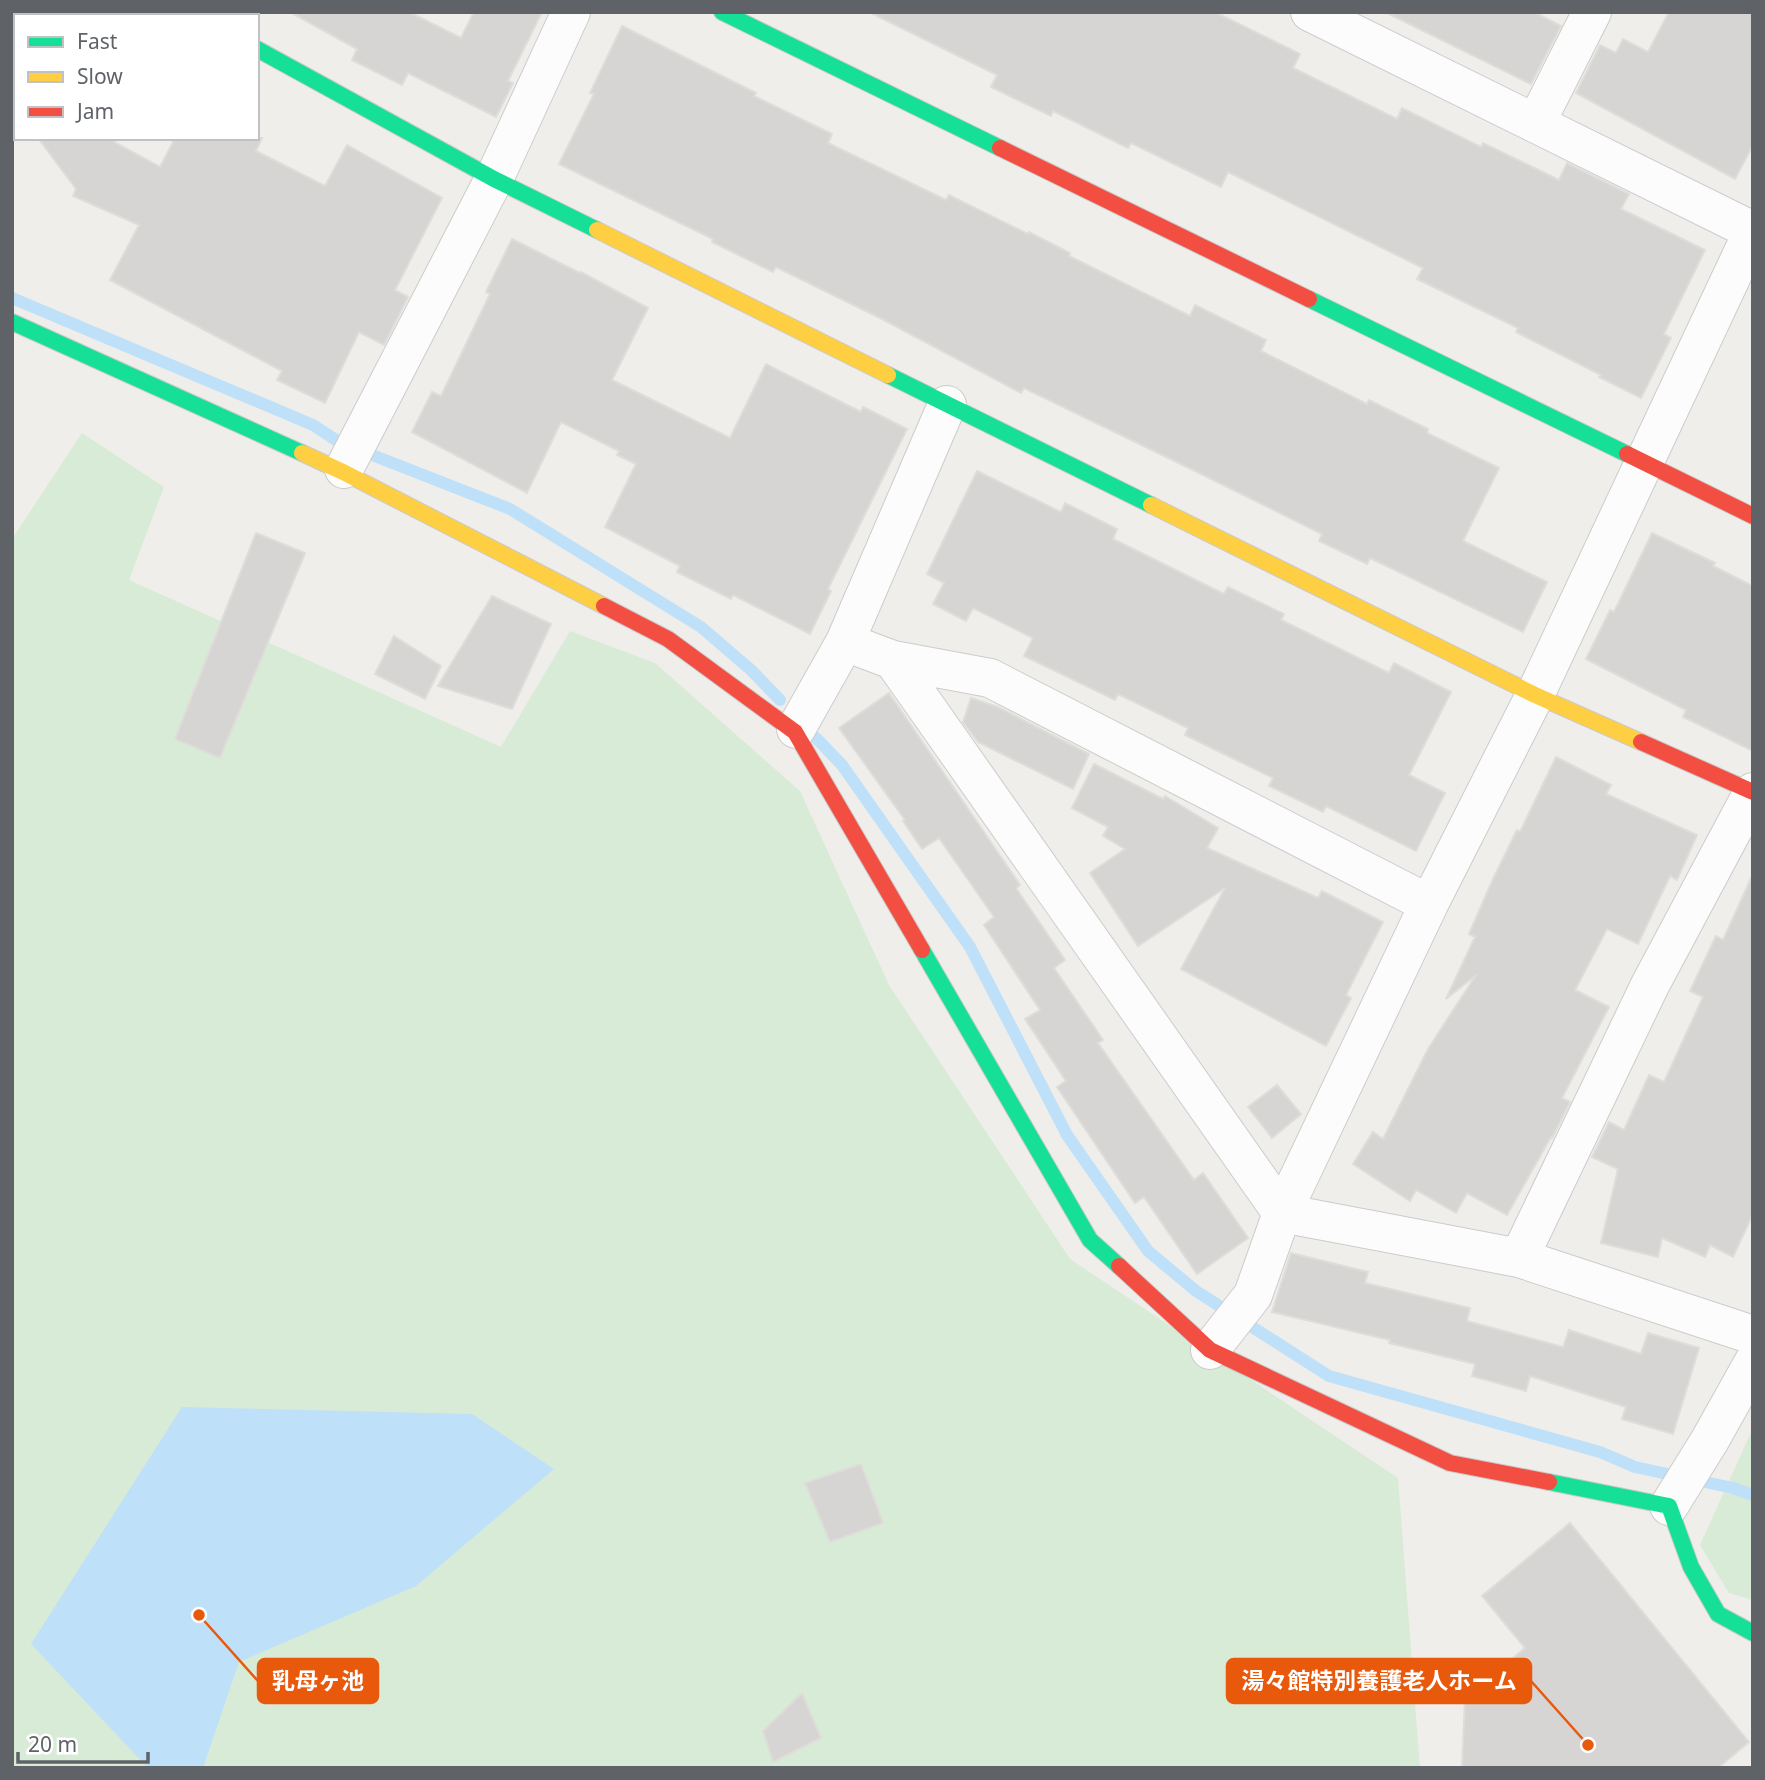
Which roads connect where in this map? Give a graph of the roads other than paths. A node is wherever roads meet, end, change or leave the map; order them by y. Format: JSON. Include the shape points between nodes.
{"nodes":[{"id":1,"x":571,"y":12,"type":"edge"},
{"id":2,"x":722,"y":12,"type":"edge"},
{"id":3,"x":1310,"y":12,"type":"edge"},
{"id":4,"x":1592,"y":12,"type":"edge"},
{"id":5,"x":259,"y":50,"type":"edge"},
{"id":6,"x":1536,"y":122,"type":"junction"},
{"id":7,"x":494,"y":179,"type":"junction"},
{"id":8,"x":1753,"y":231,"type":"edge"},
{"id":9,"x":12,"y":322,"type":"edge"},
{"id":10,"x":947,"y":405,"type":"junction"},
{"id":11,"x":1643,"y":464,"type":"junction"},
{"id":12,"x":343,"y":470,"type":"junction"},
{"id":13,"x":1753,"y":516,"type":"edge"},
{"id":14,"x":845,"y":642,"type":"junction"},
{"id":15,"x":893,"y":660,"type":"junction"},
{"id":16,"x":1535,"y":695,"type":"junction"},
{"id":17,"x":795,"y":731,"type":"junction"},
{"id":18,"x":1753,"y":792,"type":"edge"},
{"id":19,"x":1429,"y":904,"type":"junction"},
{"id":20,"x":1282,"y":1213,"type":"junction"},
{"id":21,"x":1519,"y":1258,"type":"junction"},
{"id":22,"x":1753,"y":1335,"type":"edge"},
{"id":23,"x":1210,"y":1350,"type":"junction"},
{"id":24,"x":1753,"y":1363,"type":"edge"},
{"id":25,"x":1669,"y":1506,"type":"junction"},
{"id":26,"x":1753,"y":1633,"type":"edge"}],
"edges":[{"from":1,"to":7,"type":"street"},
{"from":2,"to":11,"type":"street"},
{"from":3,"to":6,"type":"street"},
{"from":4,"to":6,"type":"street"},
{"from":5,"to":7,"type":"street"},
{"from":6,"to":8,"type":"street"},
{"from":7,"to":10,"type":"street"},
{"from":7,"to":12,"type":"street"},
{"from":8,"to":11,"type":"street"},
{"from":9,"to":12,"type":"street"},
{"from":10,"to":14,"type":"street"},
{"from":10,"to":16,"type":"street"},
{"from":11,"to":13,"type":"street"},
{"from":11,"to":16,"type":"street"},
{"from":12,"to":17,"type":"street","via":[[668,639]]},
{"from":14,"to":15,"type":"street"},
{"from":14,"to":17,"type":"street"},
{"from":15,"to":19,"type":"street","via":[[990,678]]},
{"from":15,"to":20,"type":"street"},
{"from":16,"to":18,"type":"street"},
{"from":16,"to":19,"type":"street"},
{"from":17,"to":23,"type":"street","via":[[1090,1240]]},
{"from":18,"to":21,"type":"street","via":[[1650,985]]},
{"from":19,"to":20,"type":"street"},
{"from":20,"to":21,"type":"street"},
{"from":20,"to":23,"type":"street","via":[[1253,1295]]},
{"from":21,"to":22,"type":"street"},
{"from":23,"to":25,"type":"street","via":[[1450,1463]]},
{"from":24,"to":25,"type":"street"},
{"from":25,"to":26,"type":"street","via":[[1691,1567],[1718,1614]]}]}
